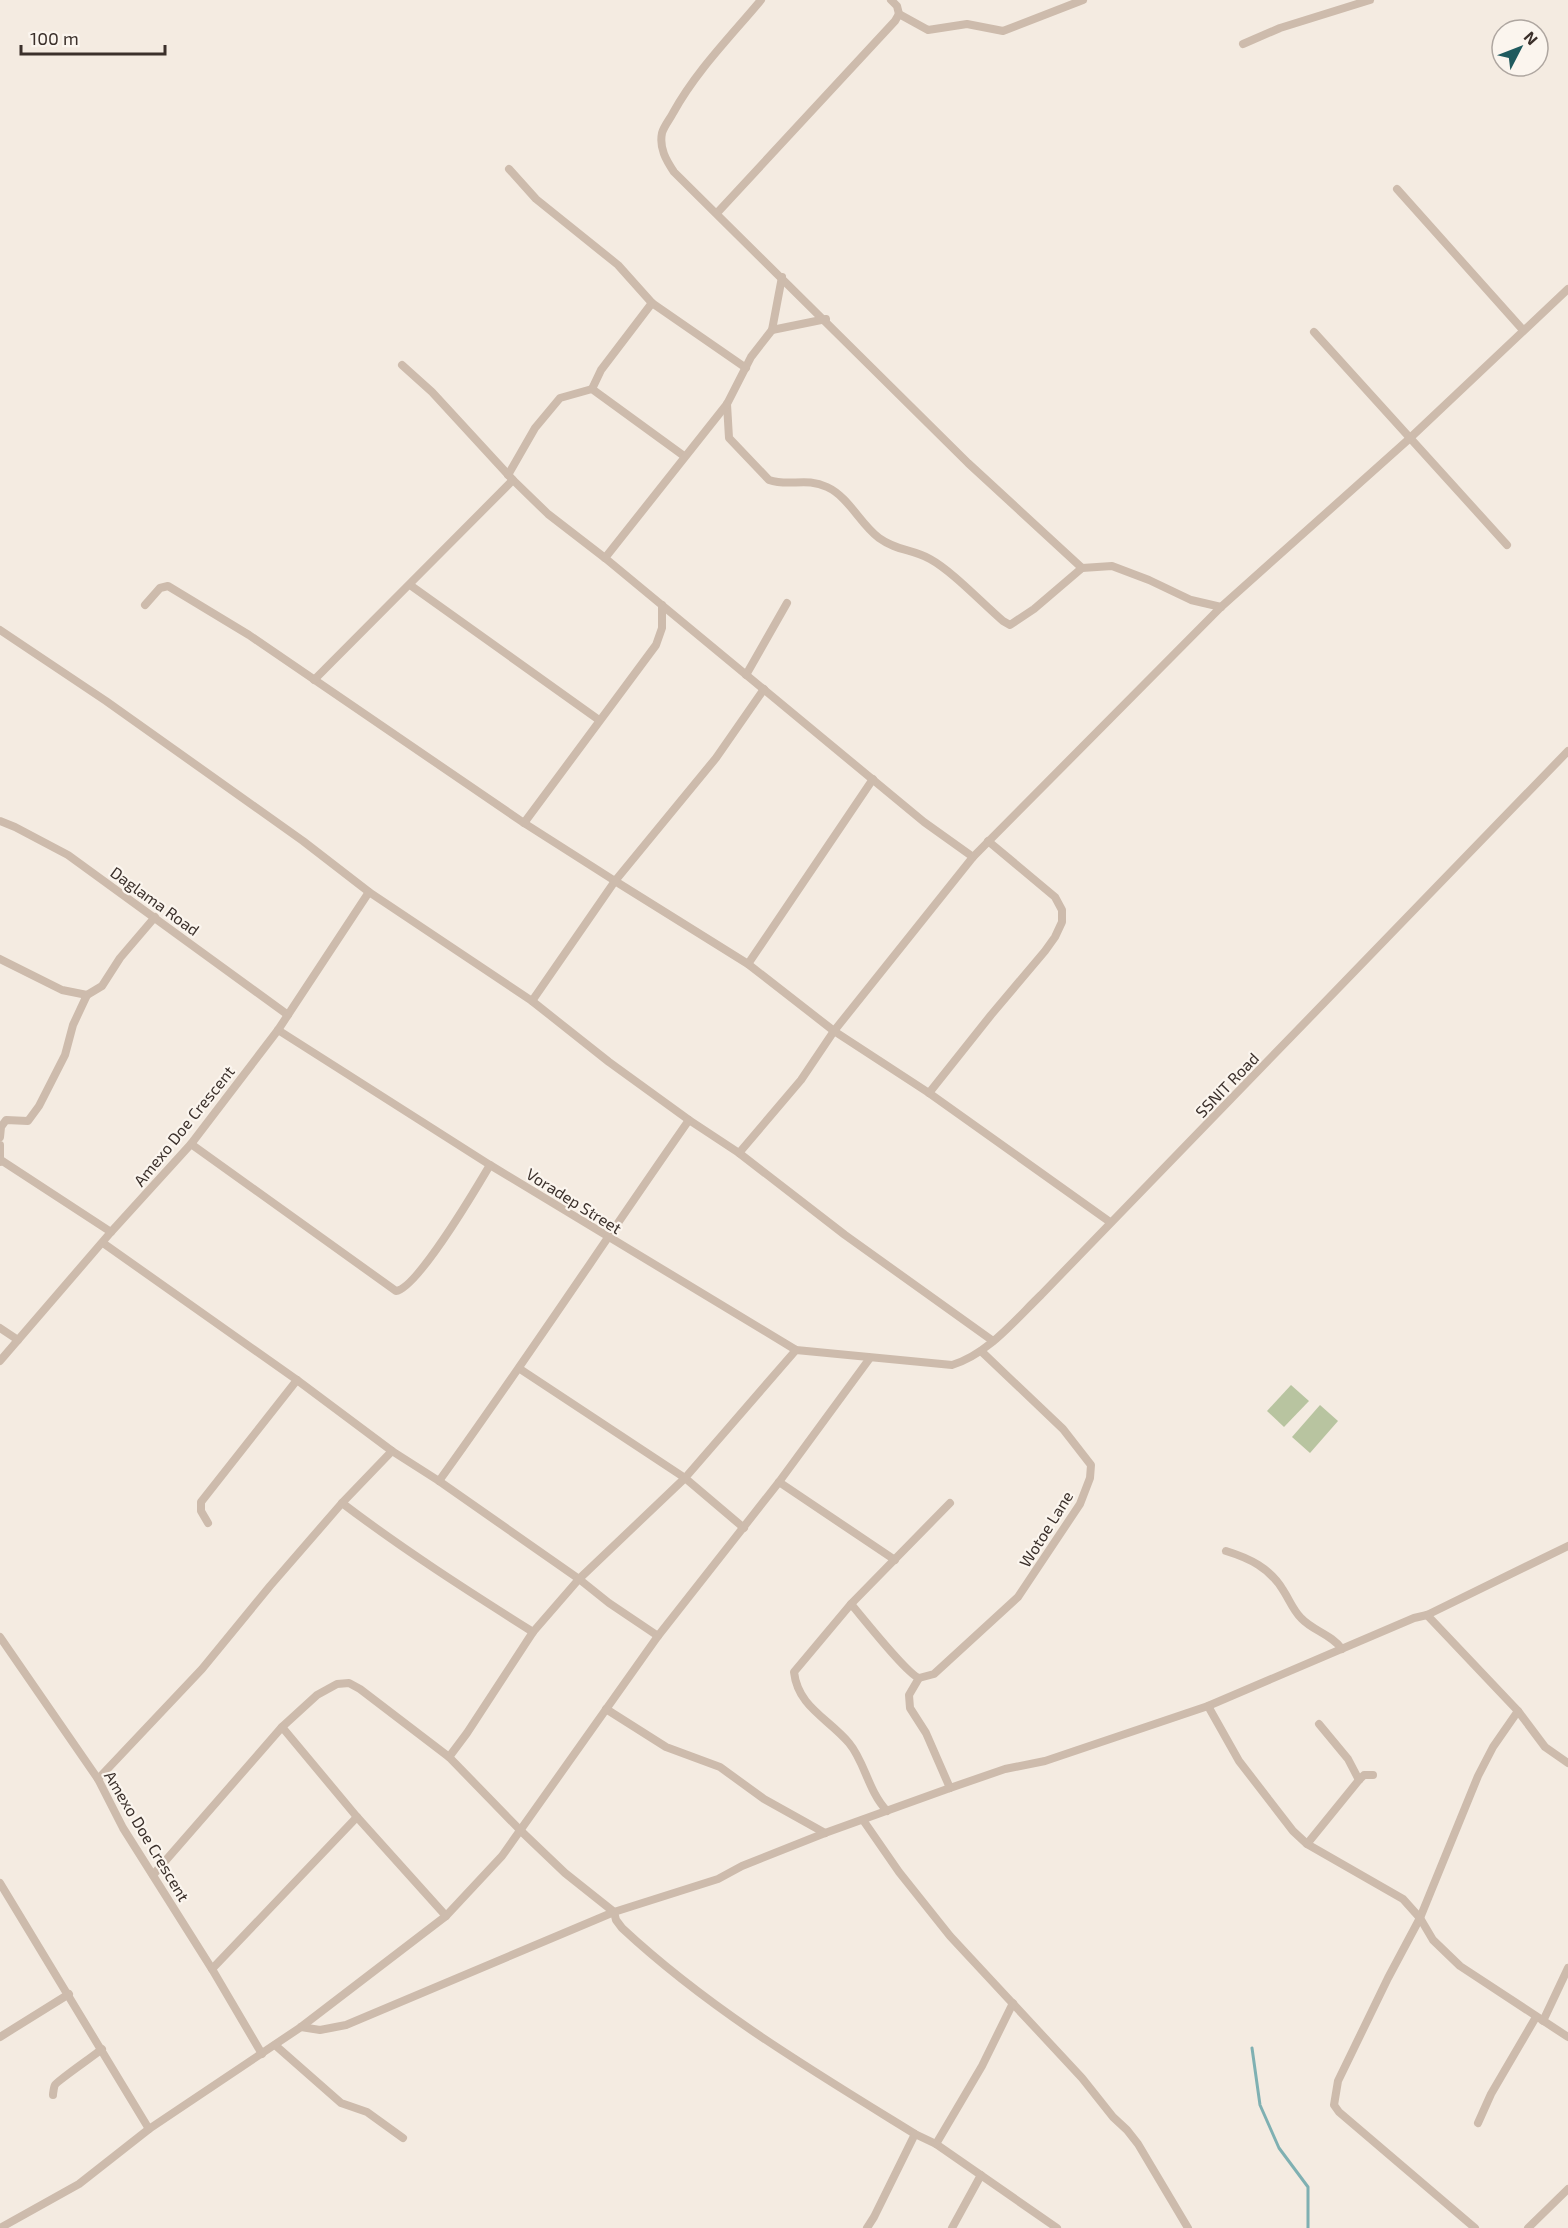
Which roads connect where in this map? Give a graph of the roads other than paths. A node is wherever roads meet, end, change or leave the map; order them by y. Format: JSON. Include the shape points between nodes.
{"nodes":[{"id":1,"x":761,"y":0,"type":"edge"},
{"id":2,"x":891,"y":0,"type":"edge"},
{"id":3,"x":1083,"y":0,"type":"edge"},
{"id":4,"x":1370,"y":0,"type":"edge"},
{"id":5,"x":899,"y":14,"type":"junction"},
{"id":6,"x":1243,"y":44,"type":"dead end"},
{"id":7,"x":508,"y":169,"type":"dead end"},
{"id":8,"x":1397,"y":189,"type":"dead end"},
{"id":9,"x":717,"y":213,"type":"junction"},
{"id":10,"x":782,"y":277,"type":"junction"},
{"id":11,"x":1568,"y":289,"type":"edge"},
{"id":12,"x":652,"y":303,"type":"junction"},
{"id":13,"x":826,"y":320,"type":"junction"},
{"id":14,"x":772,"y":330,"type":"junction"},
{"id":15,"x":1523,"y":330,"type":"junction"},
{"id":16,"x":1314,"y":332,"type":"dead end"},
{"id":17,"x":402,"y":365,"type":"dead end"},
{"id":18,"x":746,"y":368,"type":"junction"},
{"id":19,"x":592,"y":389,"type":"junction"},
{"id":20,"x":727,"y":404,"type":"junction"},
{"id":21,"x":1409,"y":439,"type":"junction"},
{"id":22,"x":684,"y":456,"type":"junction"},
{"id":23,"x":511,"y":478,"type":"junction"},
{"id":24,"x":1507,"y":545,"type":"dead end"},
{"id":25,"x":605,"y":558,"type":"junction"},
{"id":26,"x":1082,"y":568,"type":"junction"},
{"id":27,"x":410,"y":585,"type":"junction"},
{"id":28,"x":787,"y":603,"type":"dead end"},
{"id":29,"x":145,"y":605,"type":"dead end"},
{"id":30,"x":662,"y":605,"type":"junction"},
{"id":31,"x":1221,"y":607,"type":"junction"},
{"id":32,"x":0,"y":630,"type":"edge"},
{"id":33,"x":746,"y":675,"type":"junction"},
{"id":34,"x":314,"y":680,"type":"junction"},
{"id":35,"x":764,"y":689,"type":"junction"},
{"id":36,"x":600,"y":720,"type":"junction"},
{"id":37,"x":1568,"y":751,"type":"edge"},
{"id":38,"x":873,"y":779,"type":"junction"},
{"id":39,"x":0,"y":821,"type":"edge"},
{"id":40,"x":524,"y":823,"type":"junction"},
{"id":41,"x":988,"y":841,"type":"junction"},
{"id":42,"x":973,"y":857,"type":"junction"},
{"id":43,"x":615,"y":881,"type":"junction"},
{"id":44,"x":369,"y":892,"type":"junction"},
{"id":45,"x":155,"y":917,"type":"junction"},
{"id":46,"x":0,"y":959,"type":"edge"},
{"id":47,"x":748,"y":964,"type":"junction"},
{"id":48,"x":87,"y":995,"type":"junction"},
{"id":49,"x":532,"y":1001,"type":"junction"},
{"id":50,"x":288,"y":1015,"type":"junction"},
{"id":51,"x":278,"y":1030,"type":"junction"},
{"id":52,"x":834,"y":1031,"type":"junction"},
{"id":53,"x":929,"y":1093,"type":"junction"},
{"id":54,"x":689,"y":1120,"type":"junction"},
{"id":55,"x":0,"y":1137,"type":"edge"},
{"id":56,"x":191,"y":1144,"type":"junction"},
{"id":57,"x":0,"y":1145,"type":"edge"},
{"id":58,"x":739,"y":1153,"type":"junction"},
{"id":59,"x":1,"y":1161,"type":"edge"},
{"id":60,"x":490,"y":1165,"type":"junction"},
{"id":61,"x":1110,"y":1222,"type":"junction"},
{"id":62,"x":111,"y":1232,"type":"junction"},
{"id":63,"x":607,"y":1237,"type":"junction"},
{"id":64,"x":103,"y":1243,"type":"junction"},
{"id":65,"x":0,"y":1328,"type":"edge"},
{"id":66,"x":18,"y":1340,"type":"junction"},
{"id":67,"x":993,"y":1341,"type":"junction"},
{"id":68,"x":796,"y":1350,"type":"junction"},
{"id":69,"x":981,"y":1351,"type":"junction"},
{"id":70,"x":870,"y":1358,"type":"junction"},
{"id":71,"x":0,"y":1360,"type":"edge"},
{"id":72,"x":520,"y":1369,"type":"junction"},
{"id":73,"x":297,"y":1380,"type":"junction"},
{"id":74,"x":392,"y":1451,"type":"junction"},
{"id":75,"x":685,"y":1479,"type":"junction"},
{"id":76,"x":439,"y":1480,"type":"junction"},
{"id":77,"x":779,"y":1482,"type":"junction"},
{"id":78,"x":342,"y":1503,"type":"junction"},
{"id":79,"x":950,"y":1503,"type":"dead end"},
{"id":80,"x":208,"y":1523,"type":"dead end"},
{"id":81,"x":744,"y":1528,"type":"junction"},
{"id":82,"x":1568,"y":1546,"type":"edge"},
{"id":83,"x":1226,"y":1551,"type":"dead end"},
{"id":84,"x":895,"y":1560,"type":"junction"},
{"id":85,"x":579,"y":1579,"type":"junction"},
{"id":86,"x":851,"y":1604,"type":"junction"},
{"id":87,"x":1427,"y":1615,"type":"junction"},
{"id":88,"x":533,"y":1632,"type":"junction"},
{"id":89,"x":658,"y":1636,"type":"junction"},
{"id":90,"x":0,"y":1637,"type":"edge"},
{"id":91,"x":1342,"y":1649,"type":"junction"},
{"id":92,"x":919,"y":1678,"type":"junction"},
{"id":93,"x":1208,"y":1706,"type":"junction"},
{"id":94,"x":606,"y":1709,"type":"junction"},
{"id":95,"x":1518,"y":1712,"type":"junction"},
{"id":96,"x":1319,"y":1724,"type":"dead end"},
{"id":97,"x":282,"y":1727,"type":"junction"},
{"id":98,"x":449,"y":1757,"type":"junction"},
{"id":99,"x":1568,"y":1763,"type":"edge"},
{"id":100,"x":1373,"y":1775,"type":"dead end"},
{"id":101,"x":98,"y":1779,"type":"junction"},
{"id":102,"x":1359,"y":1780,"type":"junction"},
{"id":103,"x":950,"y":1788,"type":"junction"},
{"id":104,"x":887,"y":1811,"type":"junction"},
{"id":105,"x":357,"y":1817,"type":"junction"},
{"id":106,"x":863,"y":1820,"type":"junction"},
{"id":107,"x":521,"y":1831,"type":"junction"},
{"id":108,"x":825,"y":1833,"type":"junction"},
{"id":109,"x":1307,"y":1844,"type":"junction"},
{"id":110,"x":153,"y":1875,"type":"junction"},
{"id":111,"x":0,"y":1883,"type":"edge"},
{"id":112,"x":614,"y":1912,"type":"junction"},
{"id":113,"x":446,"y":1916,"type":"junction"},
{"id":114,"x":1420,"y":1918,"type":"junction"},
{"id":115,"x":1568,"y":1968,"type":"edge"},
{"id":116,"x":212,"y":1969,"type":"junction"},
{"id":117,"x":69,"y":1994,"type":"junction"},
{"id":118,"x":1013,"y":2003,"type":"junction"},
{"id":119,"x":1540,"y":2019,"type":"junction"},
{"id":120,"x":301,"y":2027,"type":"junction"},
{"id":121,"x":0,"y":2037,"type":"edge"},
{"id":122,"x":1568,"y":2037,"type":"edge"},
{"id":123,"x":275,"y":2045,"type":"junction"},
{"id":124,"x":102,"y":2049,"type":"junction"},
{"id":125,"x":262,"y":2054,"type":"junction"},
{"id":126,"x":53,"y":2095,"type":"dead end"},
{"id":127,"x":1478,"y":2123,"type":"dead end"},
{"id":128,"x":149,"y":2129,"type":"junction"},
{"id":129,"x":915,"y":2134,"type":"junction"},
{"id":130,"x":403,"y":2138,"type":"dead end"},
{"id":131,"x":936,"y":2144,"type":"junction"},
{"id":132,"x":981,"y":2175,"type":"junction"},
{"id":133,"x":1568,"y":2189,"type":"edge"},
{"id":134,"x":12,"y":2225,"type":"edge"},
{"id":135,"x":0,"y":2228,"type":"edge"},
{"id":136,"x":867,"y":2228,"type":"edge"},
{"id":137,"x":952,"y":2228,"type":"edge"},
{"id":138,"x":1057,"y":2228,"type":"edge"},
{"id":139,"x":1188,"y":2228,"type":"edge"},
{"id":140,"x":1475,"y":2228,"type":"edge"},
{"id":141,"x":1528,"y":2228,"type":"edge"}],
"edges":[{"from":1,"to":9,"type":"street","via":[[712,57],[662,132],[662,148],[674,172]]},
{"from":2,"to":5,"type":"street"},
{"from":3,"to":5,"type":"street","via":[[1003,31],[967,24],[928,30]]},
{"from":4,"to":6,"type":"street","via":[[1280,27]]},
{"from":5,"to":9,"type":"street"},
{"from":7,"to":12,"type":"street","via":[[536,200],[618,265]]},
{"from":8,"to":15,"type":"street"},
{"from":9,"to":10,"type":"street"},
{"from":10,"to":13,"type":"street"},
{"from":10,"to":14,"type":"street"},
{"from":11,"to":15,"type":"street"},
{"from":12,"to":18,"type":"street"},
{"from":12,"to":19,"type":"street","via":[[601,370]]},
{"from":13,"to":14,"type":"street"},
{"from":13,"to":26,"type":"street","via":[[968,463]]},
{"from":14,"to":18,"type":"street"},
{"from":15,"to":21,"type":"street"},
{"from":16,"to":21,"type":"street"},
{"from":17,"to":23,"type":"street"},
{"from":18,"to":20,"type":"street"},
{"from":19,"to":22,"type":"street"},
{"from":19,"to":23,"type":"street","via":[[560,398],[535,428]]},
{"from":20,"to":22,"type":"street"},
{"from":20,"to":26,"type":"street","via":[[729,438],[769,480],[807,480],[829,487],[877,537],[940,565],[1010,625]]},
{"from":21,"to":24,"type":"street"},
{"from":21,"to":31,"type":"street"},
{"from":22,"to":25,"type":"street"},
{"from":23,"to":25,"type":"street","via":[[548,514]]},
{"from":23,"to":27,"type":"street"},
{"from":25,"to":30,"type":"street"},
{"from":26,"to":31,"type":"street","via":[[1112,566],[1191,600]]},
{"from":27,"to":34,"type":"street"},
{"from":27,"to":36,"type":"street"},
{"from":28,"to":33,"type":"street"},
{"from":29,"to":34,"type":"street","via":[[160,588],[168,586]]},
{"from":30,"to":33,"type":"street"},
{"from":30,"to":36,"type":"street","via":[[662,628],[656,645]]},
{"from":31,"to":41,"type":"street"},
{"from":32,"to":44,"type":"street","via":[[106,700]]},
{"from":33,"to":35,"type":"street"},
{"from":34,"to":40,"type":"street"},
{"from":35,"to":38,"type":"street"},
{"from":35,"to":43,"type":"street","via":[[716,758]]},
{"from":36,"to":40,"type":"street"},
{"from":37,"to":61,"type":"street","name":"SSNIT Road"},
{"from":38,"to":42,"type":"street"},
{"from":38,"to":47,"type":"street"},
{"from":39,"to":45,"type":"street","name":"Daglama Road","via":[[69,855]]},
{"from":40,"to":43,"type":"street"},
{"from":41,"to":42,"type":"street"},
{"from":41,"to":53,"type":"street","via":[[1055,897],[1062,910],[1062,922],[1050,944]]},
{"from":42,"to":52,"type":"street"},
{"from":43,"to":47,"type":"street"},
{"from":43,"to":49,"type":"street"},
{"from":44,"to":49,"type":"street"},
{"from":44,"to":50,"type":"street","name":"Amexo Doe Crescent"},
{"from":45,"to":48,"type":"street","via":[[102,986]]},
{"from":45,"to":50,"type":"street","name":"Daglama Road"},
{"from":46,"to":48,"type":"street","via":[[62,990]]},
{"from":47,"to":52,"type":"street"},
{"from":48,"to":55,"type":"street","via":[[73,1025],[66,1055],[39,1106],[28,1121],[6,1120]]},
{"from":49,"to":54,"type":"street"},
{"from":50,"to":51,"type":"street","name":"Amexo Doe Crescent"},
{"from":51,"to":56,"type":"street","name":"Amexo Doe Crescent"},
{"from":51,"to":60,"type":"street","name":"Voradep Street"},
{"from":52,"to":53,"type":"street"},
{"from":52,"to":58,"type":"street","via":[[801,1080]]},
{"from":53,"to":61,"type":"street"},
{"from":54,"to":58,"type":"street"},
{"from":54,"to":63,"type":"street"},
{"from":56,"to":60,"type":"street","via":[[396,1291],[406,1287],[423,1267]]},
{"from":56,"to":62,"type":"street","name":"Amexo Doe Crescent"},
{"from":57,"to":59,"type":"street"},
{"from":58,"to":67,"type":"street"},
{"from":59,"to":62,"type":"street"},
{"from":60,"to":63,"type":"street","name":"Voradep Street"},
{"from":61,"to":67,"type":"street","name":"SSNIT Road"},
{"from":62,"to":64,"type":"street","name":"Amexo Doe Crescent"},
{"from":63,"to":68,"type":"street","name":"Voradep Street"},
{"from":63,"to":72,"type":"street"},
{"from":64,"to":66,"type":"street","name":"Amexo Doe Crescent"},
{"from":64,"to":73,"type":"street"},
{"from":65,"to":66,"type":"street"},
{"from":66,"to":71,"type":"street","name":"Amexo Doe Crescent"},
{"from":67,"to":69,"type":"street","name":"SSNIT Road"},
{"from":68,"to":70,"type":"street","name":"Voradep Street"},
{"from":68,"to":75,"type":"street"},
{"from":69,"to":70,"type":"street","name":"SSNIT Road","via":[[952,1365]]},
{"from":69,"to":92,"type":"street","name":"Wotoe Lane","via":[[1063,1429],[1091,1465],[1090,1478],[1080,1504],[1018,1597],[934,1674]]},
{"from":70,"to":77,"type":"street"},
{"from":72,"to":75,"type":"street"},
{"from":72,"to":76,"type":"street"},
{"from":73,"to":74,"type":"street"},
{"from":73,"to":80,"type":"street","via":[[201,1502]]},
{"from":74,"to":76,"type":"street"},
{"from":74,"to":78,"type":"street"},
{"from":75,"to":81,"type":"street"},
{"from":75,"to":85,"type":"street"},
{"from":76,"to":85,"type":"street"},
{"from":77,"to":81,"type":"street"},
{"from":77,"to":84,"type":"street"},
{"from":78,"to":88,"type":"street","via":[[387,1538]]},
{"from":78,"to":101,"type":"street","via":[[202,1669]]},
{"from":79,"to":84,"type":"street"},
{"from":81,"to":89,"type":"street"},
{"from":82,"to":87,"type":"street"},
{"from":83,"to":91,"type":"street","via":[[1266,1570],[1301,1618]]},
{"from":84,"to":86,"type":"street"},
{"from":85,"to":88,"type":"street"},
{"from":85,"to":89,"type":"street"},
{"from":86,"to":92,"type":"street"},
{"from":86,"to":104,"type":"street","via":[[794,1672],[796,1685],[805,1700],[850,1744],[876,1799]]},
{"from":87,"to":91,"type":"street"},
{"from":87,"to":95,"type":"street"},
{"from":88,"to":98,"type":"street"},
{"from":89,"to":94,"type":"street"},
{"from":90,"to":101,"type":"street","name":"Amexo Doe Crescent"},
{"from":91,"to":93,"type":"street"},
{"from":92,"to":103,"type":"street","via":[[909,1695],[910,1708],[926,1733]]},
{"from":93,"to":103,"type":"street","via":[[1045,1761],[1005,1769]]},
{"from":93,"to":109,"type":"street","via":[[1239,1761],[1281,1817]]},
{"from":94,"to":107,"type":"street"},
{"from":94,"to":108,"type":"street","via":[[666,1747],[720,1767],[764,1799]]},
{"from":95,"to":99,"type":"street","via":[[1545,1747]]},
{"from":95,"to":114,"type":"street","via":[[1493,1747],[1479,1776]]},
{"from":96,"to":102,"type":"street"},
{"from":97,"to":98,"type":"street","via":[[317,1695],[349,1683]]},
{"from":97,"to":105,"type":"street"},
{"from":97,"to":110,"type":"street"},
{"from":98,"to":107,"type":"street"},
{"from":100,"to":102,"type":"street","via":[[1364,1775]]},
{"from":101,"to":110,"type":"street","name":"Amexo Doe Crescent"},
{"from":102,"to":109,"type":"street"},
{"from":103,"to":104,"type":"street"},
{"from":104,"to":106,"type":"street"},
{"from":105,"to":113,"type":"street"},
{"from":105,"to":116,"type":"street"},
{"from":106,"to":108,"type":"street"},
{"from":106,"to":118,"type":"street","via":[[898,1872],[950,1936]]},
{"from":107,"to":112,"type":"street"},
{"from":107,"to":113,"type":"street"},
{"from":108,"to":112,"type":"street","via":[[718,1879]]},
{"from":109,"to":114,"type":"street","via":[[1403,1899]]},
{"from":110,"to":116,"type":"street","name":"Amexo Doe Crescent"},
{"from":111,"to":117,"type":"street"},
{"from":112,"to":120,"type":"street","via":[[346,2025],[320,2030]]},
{"from":112,"to":129,"type":"street","via":[[622,1928],[698,1993],[777,2048]]},
{"from":113,"to":120,"type":"street"},
{"from":114,"to":119,"type":"street","via":[[1433,1940],[1460,1966]]},
{"from":114,"to":140,"type":"street","via":[[1350,2054],[1338,2081],[1334,2105]]},
{"from":115,"to":119,"type":"street"},
{"from":116,"to":125,"type":"street","name":"Amexo Doe Crescent"},
{"from":117,"to":121,"type":"street"},
{"from":117,"to":124,"type":"street"},
{"from":118,"to":131,"type":"street"},
{"from":118,"to":139,"type":"street","via":[[1138,2144]]},
{"from":119,"to":122,"type":"street"},
{"from":119,"to":127,"type":"street","via":[[1495,2088]]},
{"from":120,"to":123,"type":"street"},
{"from":123,"to":125,"type":"street"},
{"from":123,"to":130,"type":"street","via":[[341,2103],[367,2112]]},
{"from":124,"to":126,"type":"street","via":[[54,2085]]},
{"from":124,"to":128,"type":"street"},
{"from":125,"to":128,"type":"street"},
{"from":128,"to":134,"type":"street","via":[[79,2184]]},
{"from":129,"to":131,"type":"street"},
{"from":129,"to":136,"type":"street"},
{"from":131,"to":132,"type":"street"},
{"from":132,"to":137,"type":"street"},
{"from":132,"to":138,"type":"street"},
{"from":133,"to":141,"type":"street"},
{"from":134,"to":135,"type":"street"}]}
